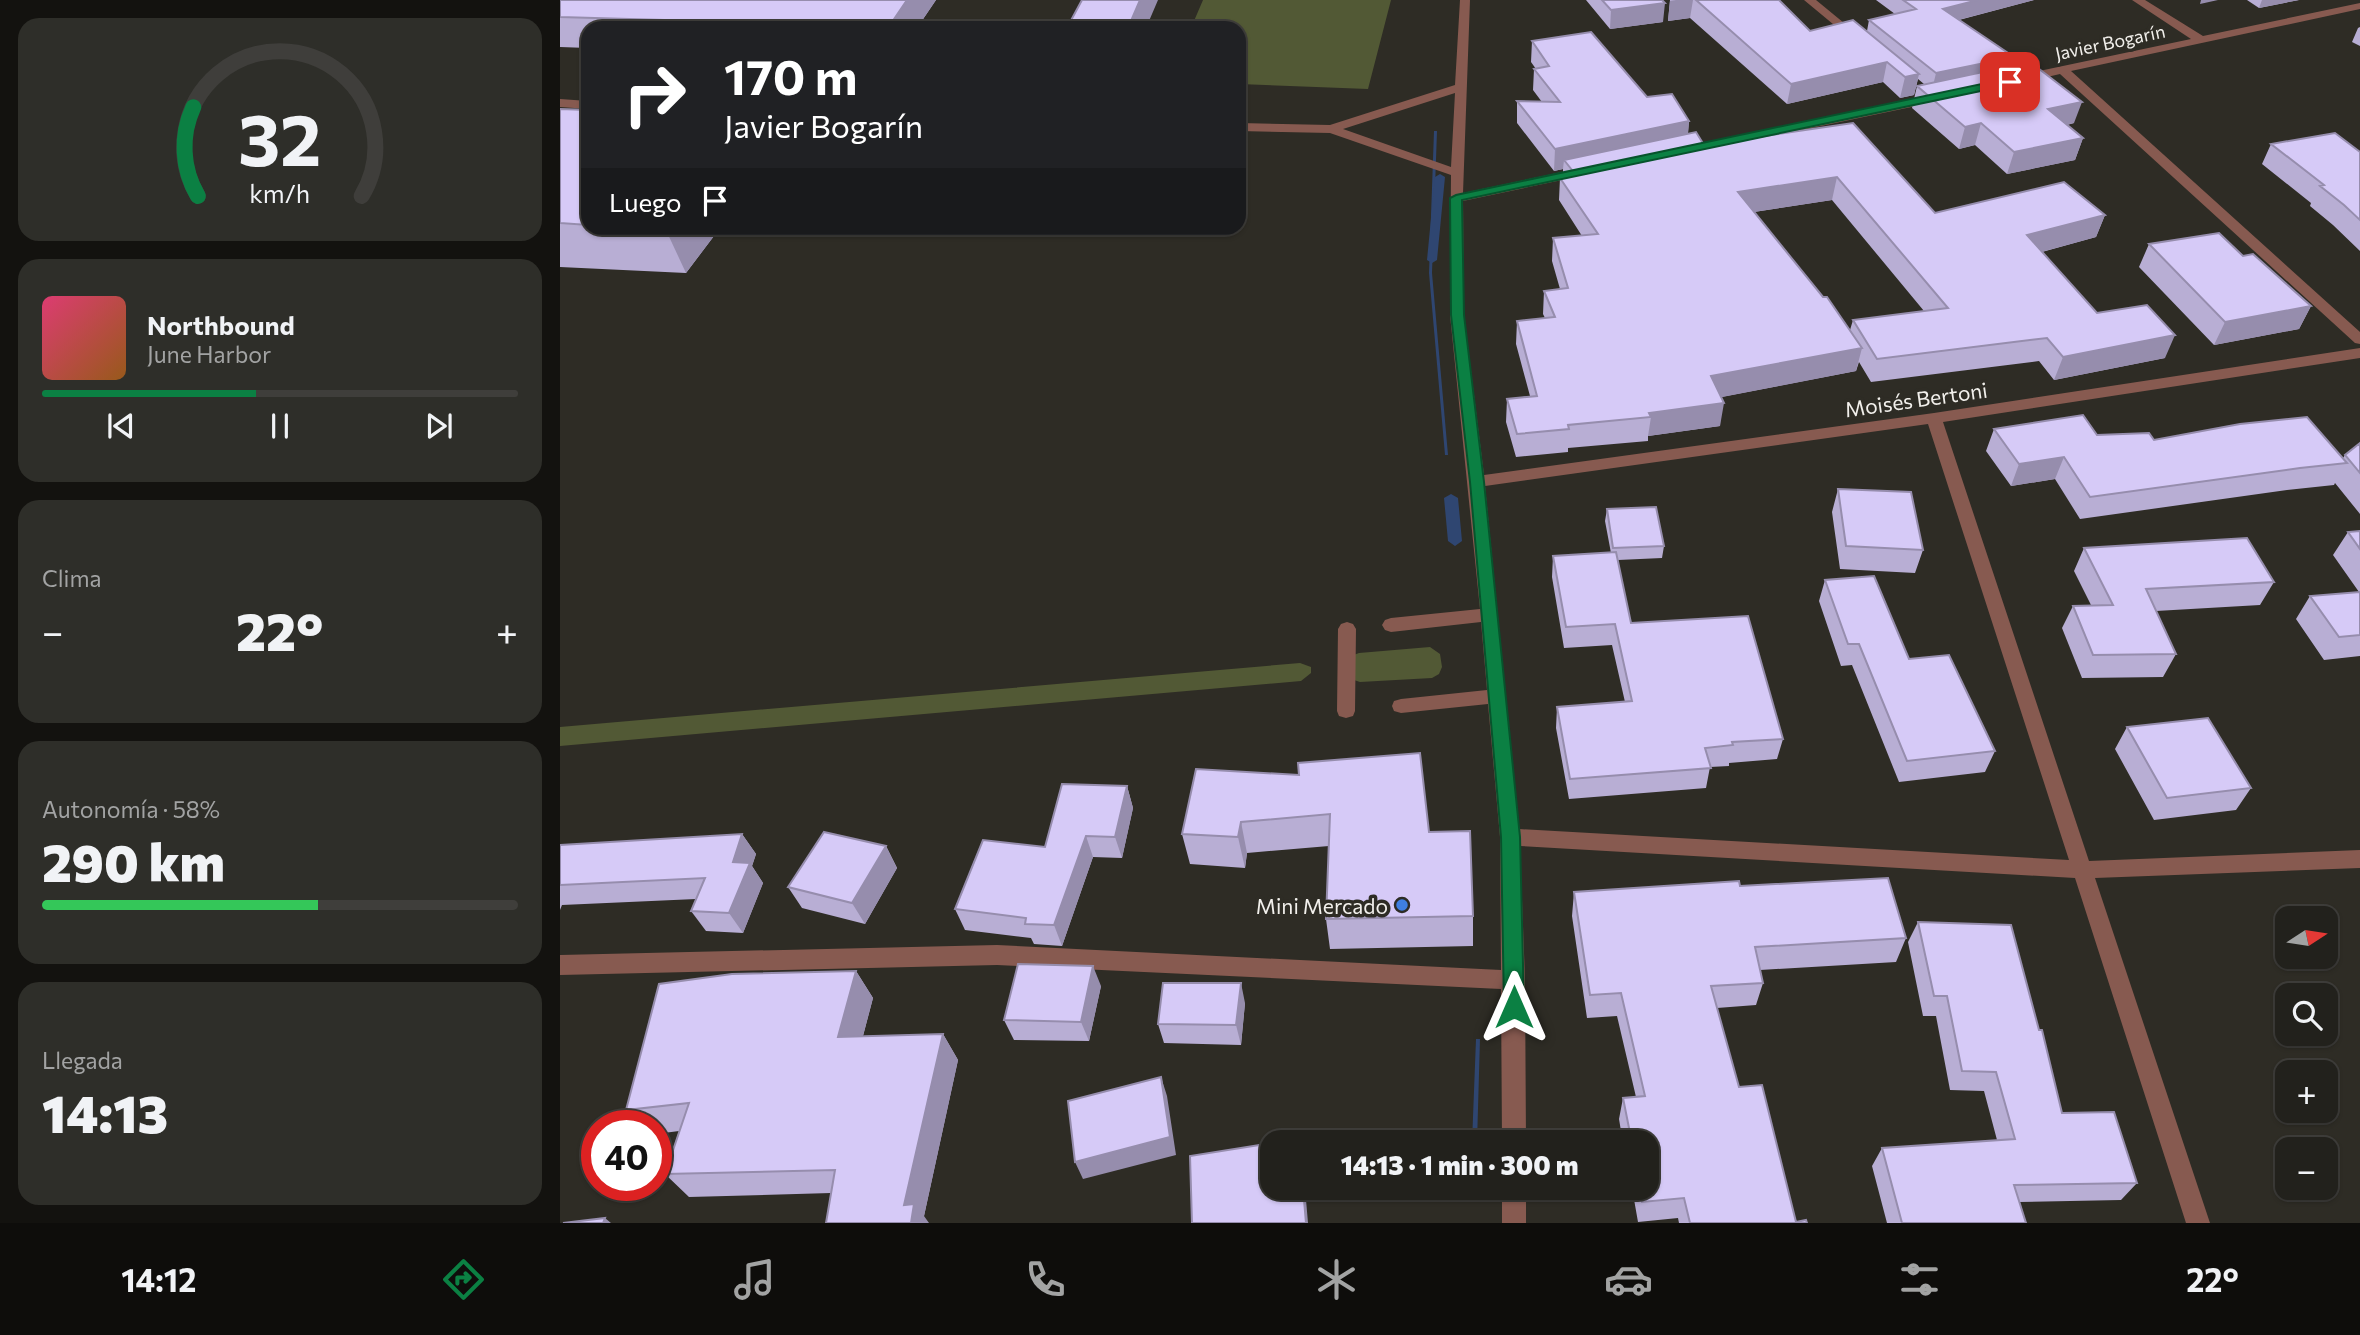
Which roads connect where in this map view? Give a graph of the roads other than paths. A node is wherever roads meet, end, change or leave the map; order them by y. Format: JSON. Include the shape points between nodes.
{"nodes":[{"id":1,"x":1465,"y":0,"type":"edge"},
{"id":2,"x":1809,"y":0,"type":"edge"},
{"id":3,"x":2137,"y":0,"type":"edge"},
{"id":4,"x":2360,"y":6,"type":"edge"},
{"id":5,"x":2201,"y":40,"type":"junction"},
{"id":6,"x":1870,"y":49,"type":"edge"},
{"id":7,"x":2063,"y":70,"type":"junction"},
{"id":8,"x":2010,"y":82,"type":"edge"},
{"id":9,"x":1461,"y":87,"type":"junction"},
{"id":10,"x":1944,"y":96,"type":"edge"},
{"id":11,"x":560,"y":103,"type":"edge"},
{"id":12,"x":581,"y":104,"type":"edge"},
{"id":13,"x":1246,"y":127,"type":"edge"},
{"id":14,"x":1331,"y":129,"type":"junction"},
{"id":15,"x":1687,"y":150,"type":"edge"},
{"id":16,"x":1605,"y":167,"type":"edge"},
{"id":17,"x":1457,"y":173,"type":"junction"},
{"id":18,"x":1456,"y":198,"type":"junction"},
{"id":19,"x":2360,"y":340,"type":"edge"},
{"id":20,"x":2360,"y":353,"type":"edge"},
{"id":21,"x":1934,"y":418,"type":"junction"},
{"id":22,"x":1477,"y":482,"type":"junction"},
{"id":23,"x":1489,"y":615,"type":"junction"},
{"id":24,"x":1391,"y":625,"type":"dead end"},
{"id":25,"x":1346,"y":629,"type":"dead end"},
{"id":26,"x":1497,"y":696,"type":"junction"},
{"id":27,"x":1401,"y":706,"type":"dead end"},
{"id":28,"x":1346,"y":711,"type":"dead end"},
{"id":29,"x":1510,"y":837,"type":"junction"},
{"id":30,"x":2360,"y":859,"type":"edge"},
{"id":31,"x":2083,"y":870,"type":"junction"},
{"id":32,"x":560,"y":965,"type":"edge"},
{"id":33,"x":1514,"y":980,"type":"junction"},
{"id":34,"x":1514,"y":1130,"type":"edge"},
{"id":35,"x":1514,"y":1200,"type":"edge"},
{"id":36,"x":1514,"y":1223,"type":"edge"},
{"id":37,"x":2198,"y":1223,"type":"edge"}],
"edges":[{"from":1,"to":9,"type":"street"},
{"from":2,"to":6,"type":"street"},
{"from":3,"to":5,"type":"street"},
{"from":4,"to":5,"type":"street","name":"Javier Bogarín"},
{"from":5,"to":7,"type":"street","name":"Javier Bogarín"},
{"from":7,"to":8,"type":"street","name":"Javier Bogarín"},
{"from":7,"to":19,"type":"street"},
{"from":9,"to":14,"type":"street"},
{"from":9,"to":17,"type":"street"},
{"from":10,"to":15,"type":"street","via":[[1926,95]]},
{"from":11,"to":12,"type":"street"},
{"from":13,"to":14,"type":"street"},
{"from":14,"to":17,"type":"street"},
{"from":16,"to":18,"type":"street"},
{"from":17,"to":18,"type":"street"},
{"from":18,"to":22,"type":"street","via":[[1457,315]]},
{"from":20,"to":21,"type":"street","name":"Moisés Bertoni"},
{"from":21,"to":22,"type":"street","name":"Moisés Bertoni"},
{"from":21,"to":31,"type":"street"},
{"from":22,"to":23,"type":"street"},
{"from":23,"to":24,"type":"street"},
{"from":23,"to":26,"type":"street"},
{"from":25,"to":28,"type":"street"},
{"from":26,"to":27,"type":"street"},
{"from":26,"to":29,"type":"street"},
{"from":29,"to":31,"type":"street"},
{"from":29,"to":33,"type":"street"},
{"from":30,"to":31,"type":"street"},
{"from":31,"to":37,"type":"street"},
{"from":32,"to":33,"type":"street","via":[[997,955]]},
{"from":33,"to":34,"type":"street"},
{"from":35,"to":36,"type":"street"}]}
